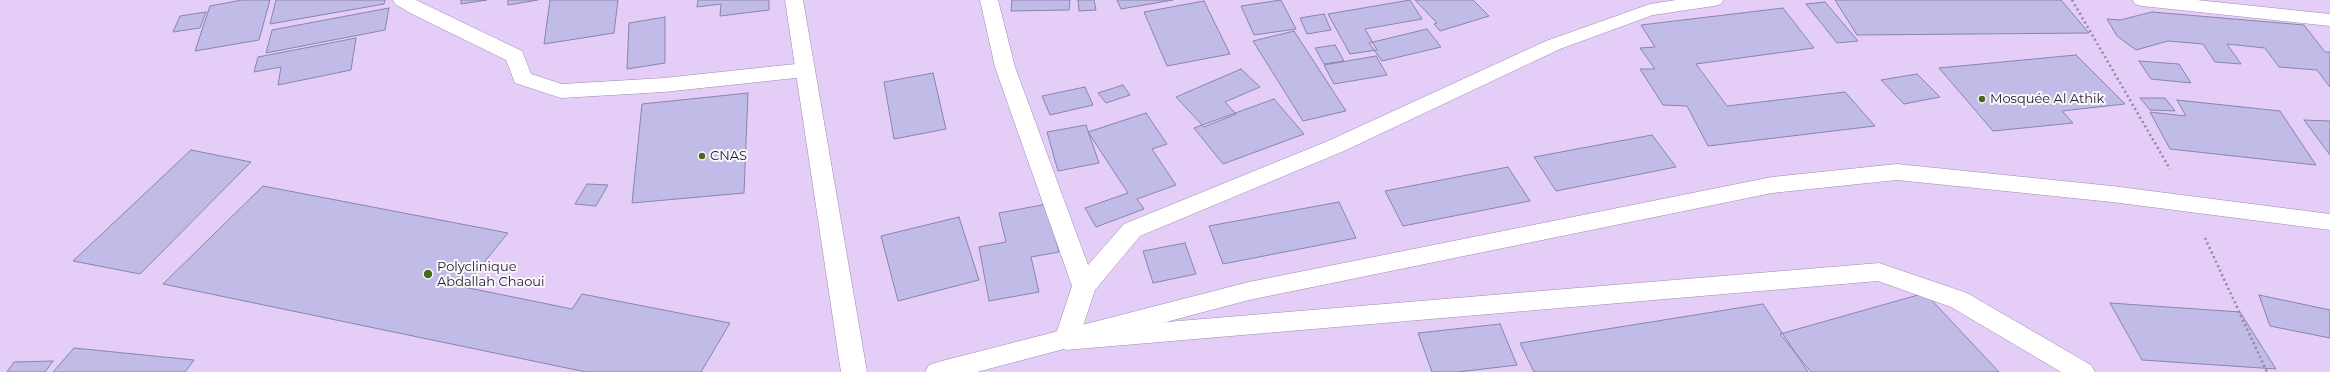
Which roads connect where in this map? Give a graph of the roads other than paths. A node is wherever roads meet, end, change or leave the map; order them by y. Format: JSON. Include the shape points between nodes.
{"nodes":[{"id":1,"x":402,"y":0,"type":"edge"},
{"id":2,"x":794,"y":0,"type":"edge"},
{"id":3,"x":989,"y":0,"type":"edge"},
{"id":4,"x":1635,"y":0,"type":"edge"},
{"id":5,"x":1714,"y":0,"type":"edge"},
{"id":6,"x":2142,"y":0,"type":"edge"},
{"id":7,"x":2330,"y":20,"type":"edge"},
{"id":8,"x":1552,"y":45,"type":"junction"},
{"id":9,"x":806,"y":70,"type":"junction"},
{"id":10,"x":2330,"y":222,"type":"edge"},
{"id":11,"x":1084,"y":286,"type":"junction"},
{"id":12,"x":1066,"y":340,"type":"junction"},
{"id":13,"x":854,"y":372,"type":"edge"},
{"id":14,"x":938,"y":372,"type":"edge"},
{"id":15,"x":2082,"y":372,"type":"edge"}],
"edges":[{"from":1,"to":9,"type":"street","via":[[515,56],[522,78],[561,91],[664,85]]},
{"from":2,"to":9,"type":"street"},
{"from":3,"to":11,"type":"street","via":[[1006,67]]},
{"from":4,"to":8,"type":"street"},
{"from":5,"to":8,"type":"street","via":[[1650,10]]},
{"from":6,"to":7,"type":"street"},
{"from":8,"to":11,"type":"street","via":[[1336,146],[1132,230]]},
{"from":9,"to":13,"type":"street"},
{"from":10,"to":12,"type":"street","via":[[2112,194],[1897,172],[1765,186],[1249,292]]},
{"from":11,"to":12,"type":"street"},
{"from":12,"to":14,"type":"street"},
{"from":12,"to":15,"type":"street","via":[[1879,272],[1959,300]]}]}
